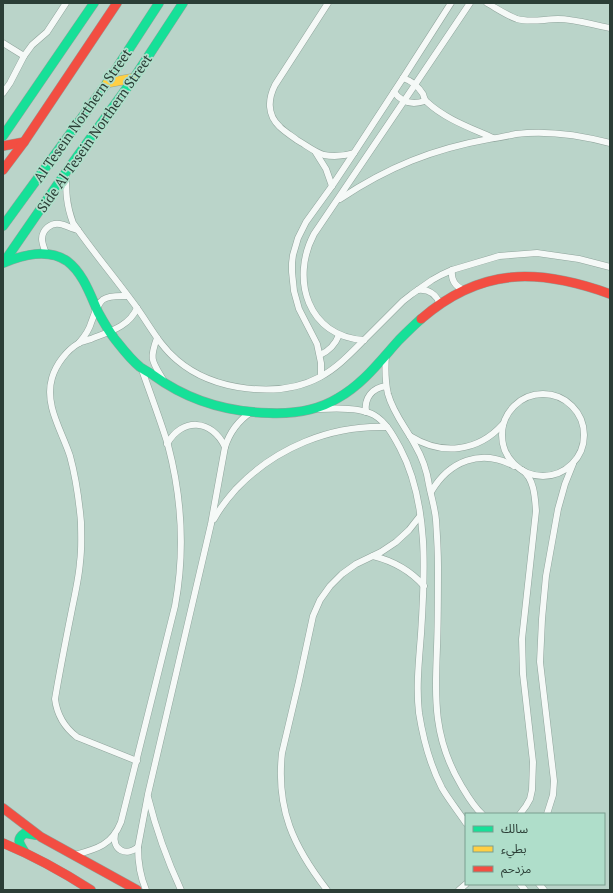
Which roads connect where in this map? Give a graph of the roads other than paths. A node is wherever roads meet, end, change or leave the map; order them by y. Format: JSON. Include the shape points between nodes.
{"nodes":[{"id":1,"x":66,"y":3,"type":"edge"},
{"id":2,"x":94,"y":3,"type":"edge"},
{"id":3,"x":117,"y":3,"type":"edge"},
{"id":4,"x":159,"y":3,"type":"edge"},
{"id":5,"x":183,"y":3,"type":"edge"},
{"id":6,"x":328,"y":3,"type":"edge"},
{"id":7,"x":451,"y":3,"type":"edge"},
{"id":8,"x":470,"y":3,"type":"edge"},
{"id":9,"x":487,"y":3,"type":"edge"},
{"id":10,"x":610,"y":28,"type":"edge"},
{"id":11,"x":3,"y":43,"type":"edge"},
{"id":12,"x":24,"y":56,"type":"junction"},
{"id":13,"x":134,"y":78,"type":"junction"},
{"id":14,"x":403,"y":78,"type":"junction"},
{"id":15,"x":107,"y":83,"type":"junction"},
{"id":16,"x":415,"y":85,"type":"junction"},
{"id":17,"x":394,"y":92,"type":"junction"},
{"id":18,"x":3,"y":93,"type":"edge"},
{"id":19,"x":404,"y":101,"type":"junction"},
{"id":20,"x":425,"y":101,"type":"junction"},
{"id":21,"x":3,"y":136,"type":"edge"},
{"id":22,"x":493,"y":138,"type":"junction"},
{"id":23,"x":24,"y":142,"type":"junction"},
{"id":24,"x":610,"y":143,"type":"edge"},
{"id":25,"x":3,"y":146,"type":"edge"},
{"id":26,"x":316,"y":152,"type":"junction"},
{"id":27,"x":354,"y":154,"type":"junction"},
{"id":28,"x":3,"y":170,"type":"edge"},
{"id":29,"x":66,"y":172,"type":"junction"},
{"id":30,"x":332,"y":186,"type":"junction"},
{"id":31,"x":336,"y":201,"type":"junction"},
{"id":32,"x":3,"y":226,"type":"edge"},
{"id":33,"x":78,"y":230,"type":"junction"},
{"id":34,"x":46,"y":254,"type":"junction"},
{"id":35,"x":3,"y":263,"type":"edge"},
{"id":36,"x":610,"y":267,"type":"edge"},
{"id":37,"x":452,"y":270,"type":"junction"},
{"id":38,"x":418,"y":290,"type":"junction"},
{"id":39,"x":464,"y":290,"type":"junction"},
{"id":40,"x":610,"y":294,"type":"edge"},
{"id":41,"x":127,"y":296,"type":"junction"},
{"id":42,"x":440,"y":304,"type":"junction"},
{"id":43,"x":137,"y":308,"type":"junction"},
{"id":44,"x":96,"y":309,"type":"junction"},
{"id":45,"x":109,"y":332,"type":"junction"},
{"id":46,"x":339,"y":335,"type":"junction"},
{"id":47,"x":158,"y":338,"type":"junction"},
{"id":48,"x":364,"y":340,"type":"junction"},
{"id":49,"x":80,"y":343,"type":"junction"},
{"id":50,"x":320,"y":355,"type":"junction"},
{"id":51,"x":386,"y":355,"type":"junction"},
{"id":52,"x":141,"y":366,"type":"junction"},
{"id":53,"x":321,"y":376,"type":"junction"},
{"id":54,"x":165,"y":383,"type":"junction"},
{"id":55,"x":386,"y":386,"type":"junction"},
{"id":56,"x":314,"y":410,"type":"junction"},
{"id":57,"x":251,"y":412,"type":"junction"},
{"id":58,"x":366,"y":412,"type":"junction"},
{"id":59,"x":504,"y":423,"type":"junction"},
{"id":60,"x":387,"y":427,"type":"junction"},
{"id":61,"x":409,"y":434,"type":"junction"},
{"id":62,"x":167,"y":444,"type":"junction"},
{"id":63,"x":225,"y":447,"type":"junction"},
{"id":64,"x":573,"y":464,"type":"junction"},
{"id":65,"x":520,"y":469,"type":"junction"},
{"id":66,"x":430,"y":492,"type":"junction"},
{"id":67,"x":420,"y":516,"type":"junction"},
{"id":68,"x":211,"y":524,"type":"junction"},
{"id":69,"x":373,"y":556,"type":"junction"},
{"id":70,"x":424,"y":586,"type":"junction"},
{"id":71,"x":137,"y":761,"type":"junction"},
{"id":72,"x":148,"y":794,"type":"junction"},
{"id":73,"x":3,"y":808,"type":"edge"},
{"id":74,"x":480,"y":813,"type":"edge"},
{"id":75,"x":521,"y":813,"type":"edge"},
{"id":76,"x":547,"y":813,"type":"edge"},
{"id":77,"x":465,"y":821,"type":"edge"},
{"id":78,"x":115,"y":834,"type":"junction"},
{"id":79,"x":41,"y":837,"type":"junction"},
{"id":80,"x":3,"y":843,"type":"edge"},
{"id":81,"x":138,"y":847,"type":"junction"},
{"id":82,"x":24,"y":851,"type":"junction"},
{"id":83,"x":75,"y":855,"type":"junction"},
{"id":84,"x":91,"y":890,"type":"edge"},
{"id":85,"x":137,"y":890,"type":"edge"},
{"id":86,"x":146,"y":890,"type":"edge"},
{"id":87,"x":181,"y":890,"type":"edge"},
{"id":88,"x":327,"y":890,"type":"edge"}],
"edges":[{"from":1,"to":12,"type":"street","via":[[47,32]]},
{"from":2,"to":21,"type":"street"},
{"from":3,"to":23,"type":"street"},
{"from":4,"to":15,"type":"street","name":"Al Tesein Northern Street"},
{"from":5,"to":13,"type":"street","name":"Side Al Tesein Northern Street"},
{"from":6,"to":26,"type":"street","via":[[275,85],[269,102],[270,111],[280,127]]},
{"from":7,"to":14,"type":"street"},
{"from":8,"to":16,"type":"street"},
{"from":9,"to":10,"type":"street","via":[[516,19],[558,19]]},
{"from":11,"to":12,"type":"street"},
{"from":12,"to":18,"type":"street"},
{"from":13,"to":15,"type":"street"},
{"from":13,"to":29,"type":"street","name":"Side Al Tesein Northern Street"},
{"from":14,"to":16,"type":"street"},
{"from":14,"to":17,"type":"street"},
{"from":15,"to":32,"type":"street","name":"Al Tesein Northern Street"},
{"from":16,"to":19,"type":"street"},
{"from":16,"to":20,"type":"street"},
{"from":17,"to":19,"type":"street"},
{"from":17,"to":27,"type":"street"},
{"from":19,"to":20,"type":"street","via":[[415,104]]},
{"from":19,"to":31,"type":"street"},
{"from":20,"to":22,"type":"street","via":[[457,122]]},
{"from":22,"to":24,"type":"street","via":[[517,134],[567,134]]},
{"from":22,"to":31,"type":"street","via":[[456,145],[406,162],[358,186]]},
{"from":23,"to":25,"type":"street"},
{"from":23,"to":28,"type":"street"},
{"from":26,"to":27,"type":"street","via":[[335,156]]},
{"from":26,"to":30,"type":"street","via":[[326,168]]},
{"from":27,"to":30,"type":"street"},
{"from":29,"to":33,"type":"street","via":[[68,207]]},
{"from":29,"to":35,"type":"street","name":"Side Al Tesein Northern Street"},
{"from":30,"to":50,"type":"street","via":[[302,230],[295,246],[292,264],[296,300]]},
{"from":31,"to":46,"type":"street","via":[[309,242],[303,278],[306,296],[314,313],[325,326]]},
{"from":33,"to":34,"type":"street","via":[[59,224],[47,227],[42,237]]},
{"from":33,"to":41,"type":"street"},
{"from":34,"to":35,"type":"street","via":[[27,255]]},
{"from":34,"to":44,"type":"street","via":[[61,258],[73,268]]},
{"from":36,"to":37,"type":"street","via":[[579,259],[537,254],[499,256]]},
{"from":37,"to":38,"type":"street"},
{"from":37,"to":39,"type":"street","via":[[455,284]]},
{"from":38,"to":42,"type":"street","via":[[430,291]]},
{"from":38,"to":48,"type":"street","via":[[403,301]]},
{"from":39,"to":40,"type":"street","via":[[503,279],[544,277],[571,281]]},
{"from":39,"to":42,"type":"street"},
{"from":41,"to":43,"type":"street"},
{"from":41,"to":44,"type":"street","via":[[108,297],[100,302]]},
{"from":42,"to":51,"type":"street","via":[[409,330]]},
{"from":43,"to":45,"type":"street","via":[[131,319]]},
{"from":43,"to":47,"type":"street"},
{"from":44,"to":45,"type":"street"},
{"from":44,"to":49,"type":"street"},
{"from":45,"to":49,"type":"street"},
{"from":45,"to":52,"type":"street"},
{"from":46,"to":48,"type":"street"},
{"from":46,"to":50,"type":"street","via":[[335,344]]},
{"from":47,"to":53,"type":"street","via":[[170,354],[186,367],[206,378],[227,385],[254,389],[281,388],[302,385]]},
{"from":47,"to":54,"type":"street","via":[[153,361]]},
{"from":48,"to":53,"type":"street","via":[[334,368]]},
{"from":49,"to":71,"type":"street","via":[[59,362],[50,387],[51,405],[66,444],[76,483],[81,536],[80,563],[55,699],[56,708],[64,725],[77,737]]},
{"from":50,"to":53,"type":"street"},
{"from":51,"to":55,"type":"street"},
{"from":51,"to":56,"type":"street","via":[[348,392]]},
{"from":52,"to":54,"type":"street"},
{"from":52,"to":62,"type":"street"},
{"from":54,"to":57,"type":"street","via":[[202,402]]},
{"from":55,"to":58,"type":"street","via":[[376,389],[368,396]]},
{"from":55,"to":61,"type":"street","via":[[394,409]]},
{"from":56,"to":57,"type":"street","via":[[290,413]]},
{"from":56,"to":58,"type":"street"},
{"from":57,"to":63,"type":"street","via":[[237,423]]},
{"from":58,"to":60,"type":"street"},
{"from":59,"to":61,"type":"street","via":[[492,435],[468,447],[441,448],[416,440]]},
{"from":59,"to":64,"type":"street","via":[[511,410],[529,397],[551,395],[565,401],[579,415],[584,426],[583,446]]},
{"from":59,"to":65,"type":"street","via":[[504,447],[509,458]]},
{"from":60,"to":67,"type":"street","via":[[409,469]]},
{"from":60,"to":68,"type":"street","via":[[360,427],[336,431],[290,448],[240,485],[224,503]]},
{"from":61,"to":66,"type":"street","via":[[421,457]]},
{"from":62,"to":63,"type":"street","via":[[185,427],[201,425],[216,433]]},
{"from":62,"to":71,"type":"street","via":[[180,509],[180,574],[175,606]]},
{"from":63,"to":68,"type":"street"},
{"from":64,"to":65,"type":"street","via":[[558,474],[549,476],[535,475]]},
{"from":64,"to":76,"type":"street","via":[[564,484],[558,509],[542,619],[540,662],[554,781]]},
{"from":65,"to":66,"type":"street","via":[[498,459],[468,460],[446,472]]},
{"from":65,"to":75,"type":"street","via":[[527,474],[533,488],[536,511],[522,639],[532,790],[530,799]]},
{"from":66,"to":74,"type":"street","via":[[436,519],[438,564],[435,692],[437,721],[451,767],[466,795]]},
{"from":67,"to":69,"type":"street","via":[[396,542]]},
{"from":67,"to":70,"type":"street"},
{"from":68,"to":72,"type":"street"},
{"from":69,"to":70,"type":"street","via":[[397,564]]},
{"from":69,"to":88,"type":"street","via":[[342,574],[328,589],[316,608],[282,753],[281,786],[286,819],[298,848]]},
{"from":70,"to":77,"type":"street","via":[[419,712],[430,758],[442,787]]},
{"from":71,"to":78,"type":"street","via":[[121,822]]},
{"from":72,"to":81,"type":"street"},
{"from":72,"to":87,"type":"street","via":[[163,847]]},
{"from":73,"to":79,"type":"street"},
{"from":78,"to":81,"type":"street","via":[[115,844],[121,851],[130,852]]},
{"from":78,"to":83,"type":"street","via":[[97,848]]},
{"from":79,"to":82,"type":"street","via":[[23,834],[19,841]]},
{"from":79,"to":83,"type":"street"},
{"from":80,"to":82,"type":"street"},
{"from":81,"to":86,"type":"street","via":[[139,870]]},
{"from":82,"to":84,"type":"street"},
{"from":83,"to":85,"type":"street"}]}
